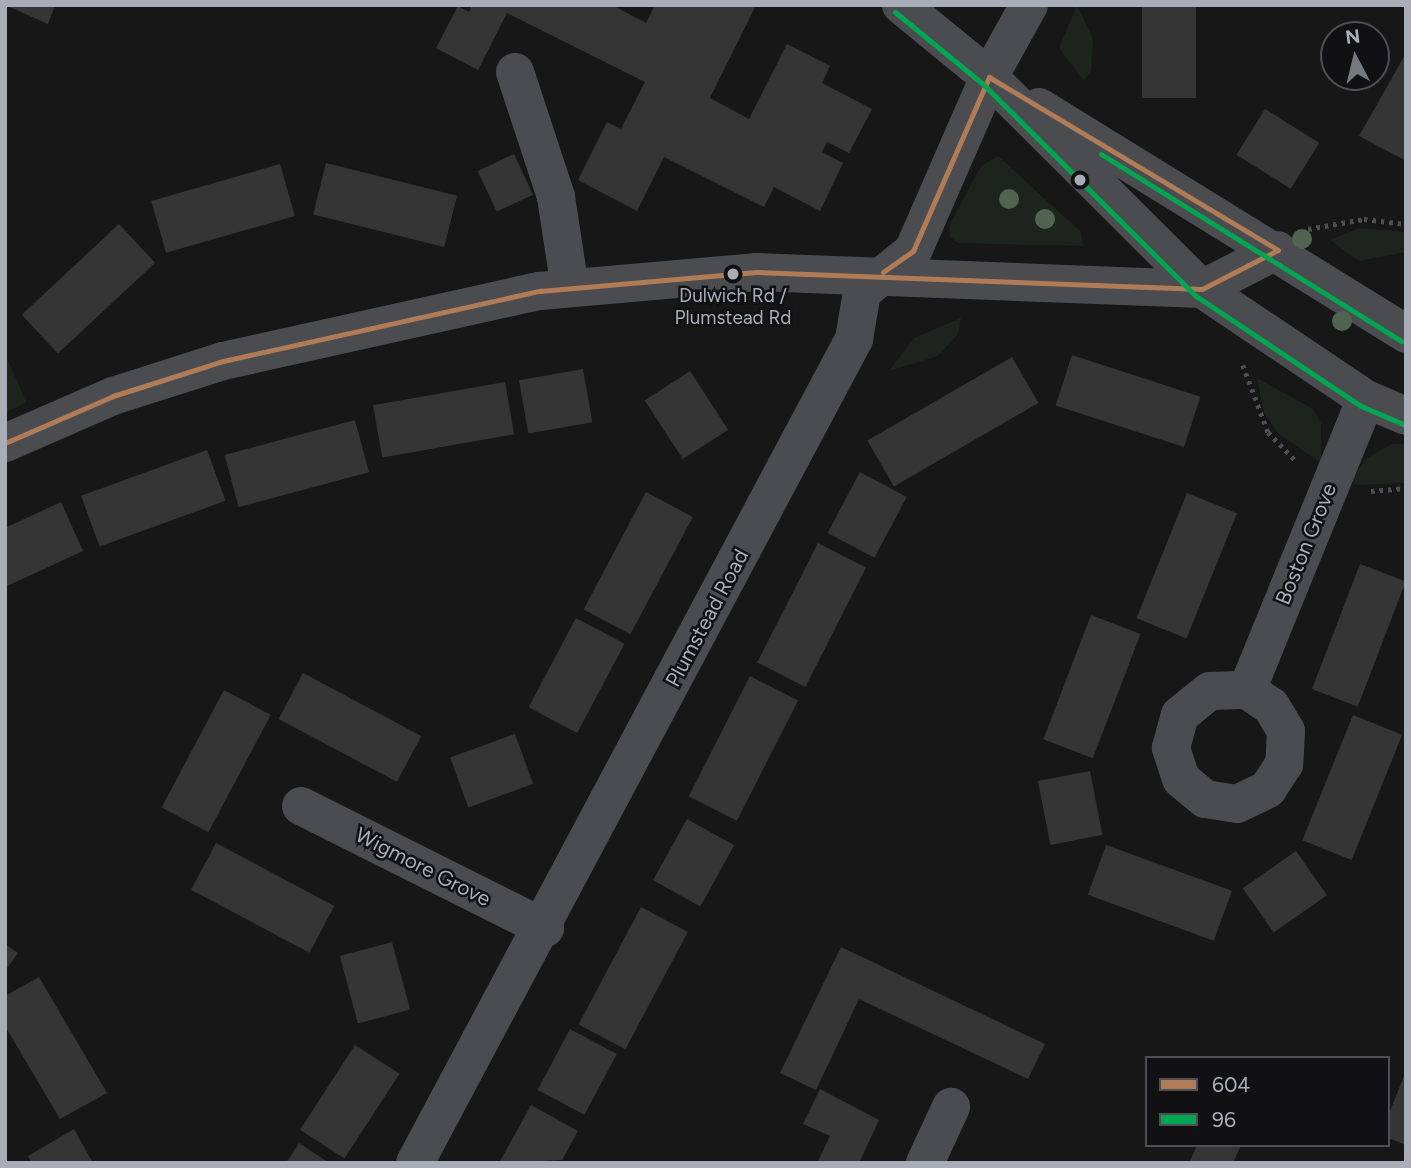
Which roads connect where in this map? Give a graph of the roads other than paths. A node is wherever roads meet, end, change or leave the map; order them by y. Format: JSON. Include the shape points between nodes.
{"nodes":[{"id":1,"x":901,"y":5,"type":"edge"},
{"id":2,"x":1029,"y":5,"type":"edge"},
{"id":3,"x":515,"y":72,"type":"dead end"},
{"id":4,"x":989,"y":77,"type":"junction"},
{"id":5,"x":1282,"y":253,"type":"junction"},
{"id":6,"x":883,"y":272,"type":"junction"},
{"id":7,"x":570,"y":288,"type":"junction"},
{"id":8,"x":1202,"y":289,"type":"junction"},
{"id":9,"x":1401,"y":320,"type":"edge"},
{"id":10,"x":1366,"y":399,"type":"junction"},
{"id":11,"x":1406,"y":416,"type":"edge"},
{"id":12,"x":5,"y":443,"type":"edge"},
{"id":13,"x":1247,"y":690,"type":"dead end"},
{"id":14,"x":301,"y":806,"type":"dead end"},
{"id":15,"x":545,"y":928,"type":"junction"},
{"id":16,"x":951,"y":1107,"type":"dead end"},
{"id":17,"x":415,"y":1163,"type":"edge"},
{"id":18,"x":925,"y":1163,"type":"edge"}],
"edges":[{"from":1,"to":4,"type":"street"},
{"from":2,"to":4,"type":"street","name":"Plumstead Road"},
{"from":3,"to":7,"type":"street","via":[[556,197]]},
{"from":4,"to":5,"type":"street"},
{"from":4,"to":6,"type":"street","name":"Plumstead Road","via":[[913,251]]},
{"from":4,"to":8,"type":"street"},
{"from":5,"to":8,"type":"street"},
{"from":5,"to":9,"type":"street"},
{"from":6,"to":7,"type":"street","via":[[698,274]]},
{"from":6,"to":8,"type":"street"},
{"from":6,"to":15,"type":"street","name":"Plumstead Road","via":[[862,292],[854,339]]},
{"from":7,"to":12,"type":"street","via":[[223,361],[113,396]]},
{"from":8,"to":10,"type":"street"},
{"from":10,"to":11,"type":"street"},
{"from":10,"to":13,"type":"street","name":"Boston Grove"},
{"from":14,"to":15,"type":"street","name":"Wigmore Grove"},
{"from":15,"to":17,"type":"street","name":"Plumstead Road"},
{"from":16,"to":18,"type":"street"}]}
